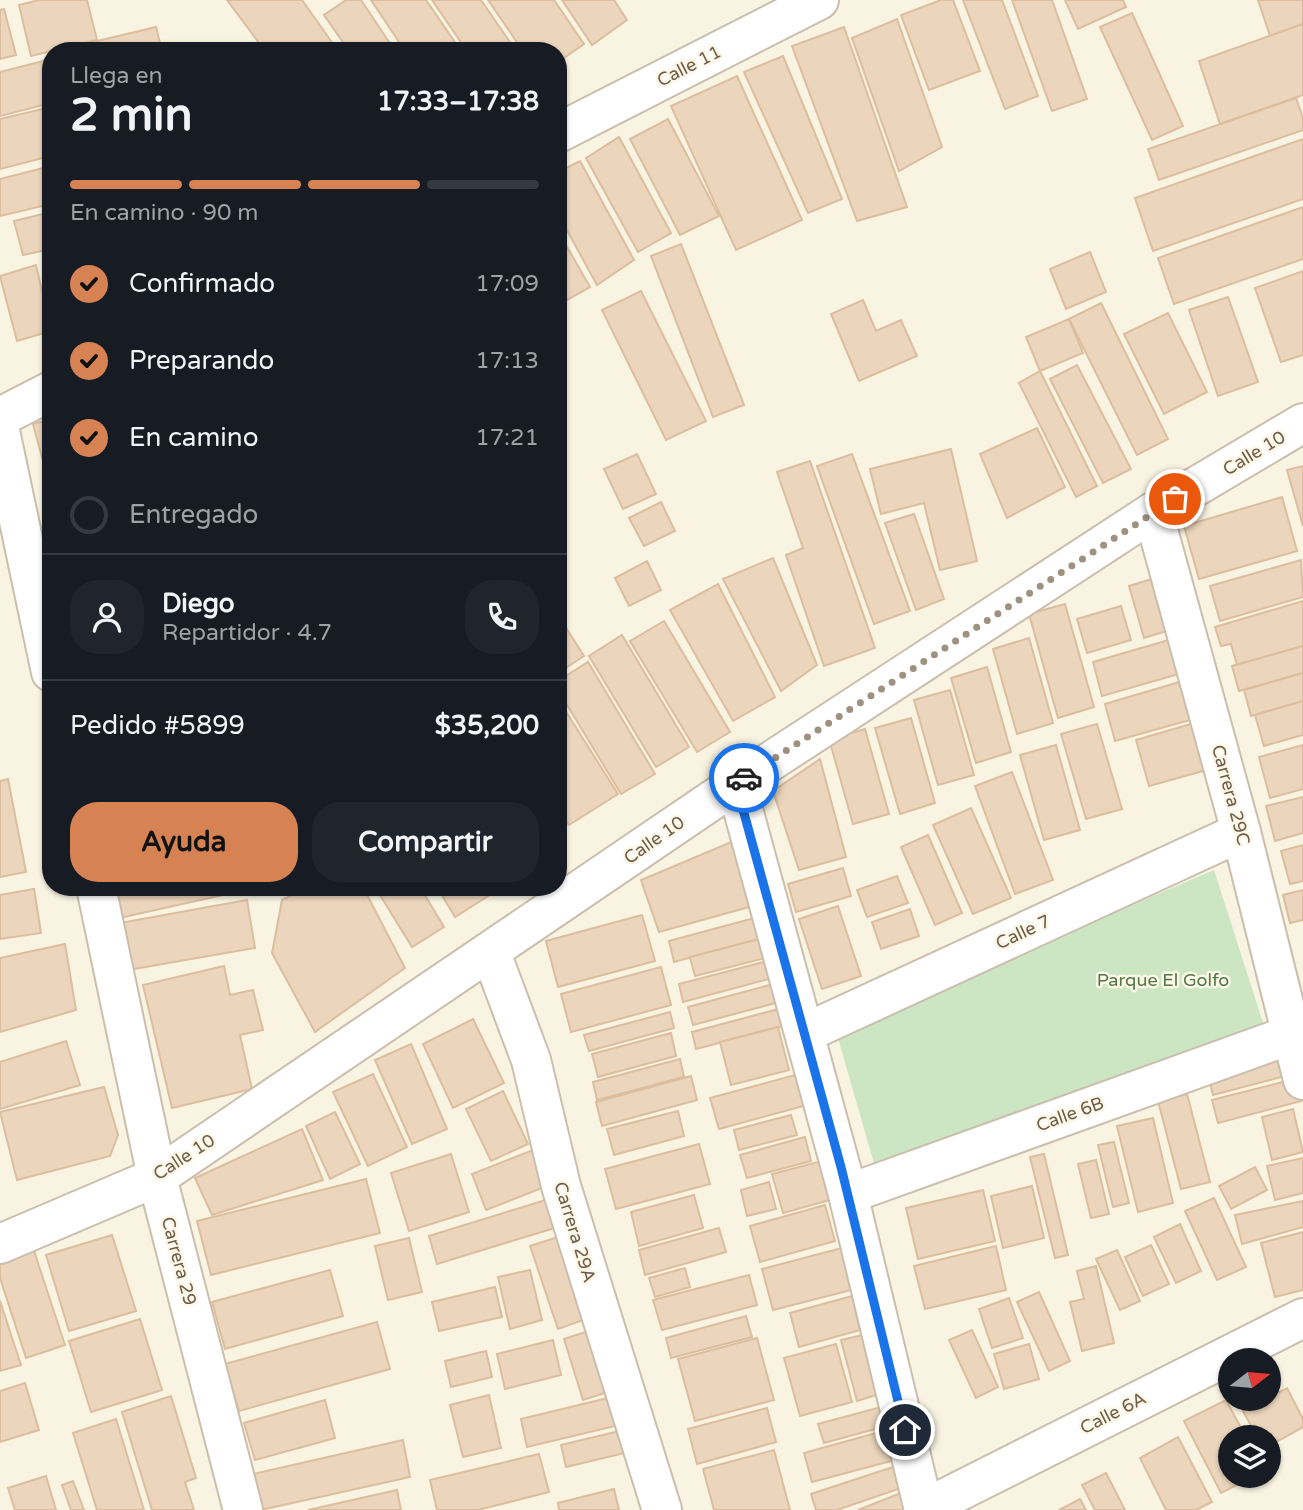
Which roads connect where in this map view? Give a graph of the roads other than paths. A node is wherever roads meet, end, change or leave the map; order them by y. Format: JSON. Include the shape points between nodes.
{"nodes":[{"id":1,"x":819,"y":0,"type":"edge"},
{"id":2,"x":567,"y":128,"type":"edge"},
{"id":3,"x":42,"y":396,"type":"edge"},
{"id":4,"x":0,"y":417,"type":"edge"},
{"id":5,"x":1303,"y":423,"type":"edge"},
{"id":6,"x":0,"y":431,"type":"edge"},
{"id":7,"x":1153,"y":512,"type":"junction"},
{"id":8,"x":42,"y":629,"type":"edge"},
{"id":9,"x":736,"y":784,"type":"junction"},
{"id":10,"x":1241,"y":831,"type":"junction"},
{"id":11,"x":98,"y":896,"type":"edge"},
{"id":12,"x":491,"y":953,"type":"junction"},
{"id":13,"x":806,"y":1033,"type":"junction"},
{"id":14,"x":1293,"y":1034,"type":"junction"},
{"id":15,"x":1303,"y":1080,"type":"edge"},
{"id":16,"x":157,"y":1177,"type":"junction"},
{"id":17,"x":848,"y":1194,"type":"junction"},
{"id":18,"x":0,"y":1244,"type":"edge"},
{"id":19,"x":1303,"y":1318,"type":"edge"},
{"id":20,"x":924,"y":1509,"type":"edge"},
{"id":21,"x":243,"y":1510,"type":"edge"},
{"id":22,"x":662,"y":1510,"type":"edge"}],
"edges":[{"from":1,"to":2,"type":"street","name":"Calle 11"},
{"from":3,"to":4,"type":"street"},
{"from":5,"to":7,"type":"street","name":"Calle 10"},
{"from":6,"to":8,"type":"street"},
{"from":7,"to":9,"type":"street","name":"Calle 10"},
{"from":7,"to":10,"type":"street","name":"Carrera 29C"},
{"from":9,"to":12,"type":"street","name":"Calle 10"},
{"from":9,"to":13,"type":"street"},
{"from":10,"to":13,"type":"street","name":"Calle 7"},
{"from":10,"to":14,"type":"street","name":"Carrera 29C"},
{"from":11,"to":16,"type":"street","name":"Carrera 29"},
{"from":12,"to":16,"type":"street","name":"Calle 10"},
{"from":12,"to":22,"type":"street","name":"Carrera 29A","via":[[531,1060],[561,1186]]},
{"from":13,"to":17,"type":"street"},
{"from":14,"to":15,"type":"street","name":"Carrera 29C"},
{"from":14,"to":17,"type":"street","name":"Calle 6B"},
{"from":16,"to":18,"type":"street","name":"Calle 10"},
{"from":16,"to":21,"type":"street","name":"Carrera 29"},
{"from":17,"to":20,"type":"street"},
{"from":19,"to":20,"type":"street","name":"Calle 6A"}]}
